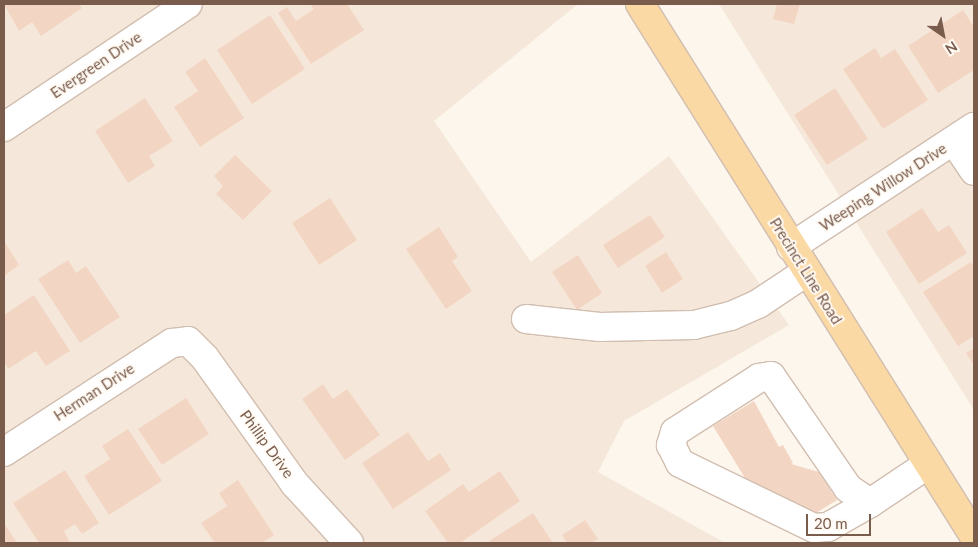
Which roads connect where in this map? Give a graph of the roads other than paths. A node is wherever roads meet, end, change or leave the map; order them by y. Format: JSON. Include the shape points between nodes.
{"nodes":[{"id":1,"x":188,"y":4,"type":"edge"},
{"id":2,"x":640,"y":4,"type":"edge"},
{"id":3,"x":4,"y":127,"type":"edge"},
{"id":4,"x":964,"y":134,"type":"edge"},
{"id":5,"x":974,"y":171,"type":"edge"},
{"id":6,"x":791,"y":247,"type":"junction"},
{"id":7,"x":806,"y":272,"type":"junction"},
{"id":8,"x":526,"y":319,"type":"dead end"},
{"id":9,"x":188,"y":341,"type":"joint"},
{"id":10,"x":4,"y":452,"type":"edge"},
{"id":11,"x":927,"y":465,"type":"junction"},
{"id":12,"x":870,"y":503,"type":"junction"},
{"id":13,"x":974,"y":536,"type":"edge"},
{"id":14,"x":349,"y":543,"type":"edge"}],
"edges":[{"from":1,"to":3,"type":"street","name":"Evergreen Drive"},
{"from":2,"to":6,"type":"main road","name":"Precinct Line Road"},
{"from":4,"to":5,"type":"street"},
{"from":4,"to":6,"type":"street","name":"Weeping Willow Drive"},
{"from":6,"to":7,"type":"main road","name":"Precinct Line Road"},
{"from":7,"to":8,"type":"street","via":[[758,304],[731,316],[694,325],[600,327]]},
{"from":7,"to":11,"type":"main road","name":"Precinct Line Road"},
{"from":9,"to":10,"type":"street","name":"Herman Drive","via":[[172,343],[147,358]]},
{"from":9,"to":14,"type":"street","name":"Phillip Drive","via":[[205,358],[296,484]]},
{"from":11,"to":12,"type":"street"},
{"from":11,"to":13,"type":"main road","name":"Precinct Line Road"},
{"from":12,"to":12,"type":"street","via":[[848,488],[772,376],[759,378],[675,432],[671,445],[680,463],[814,528],[828,528]]}]}
